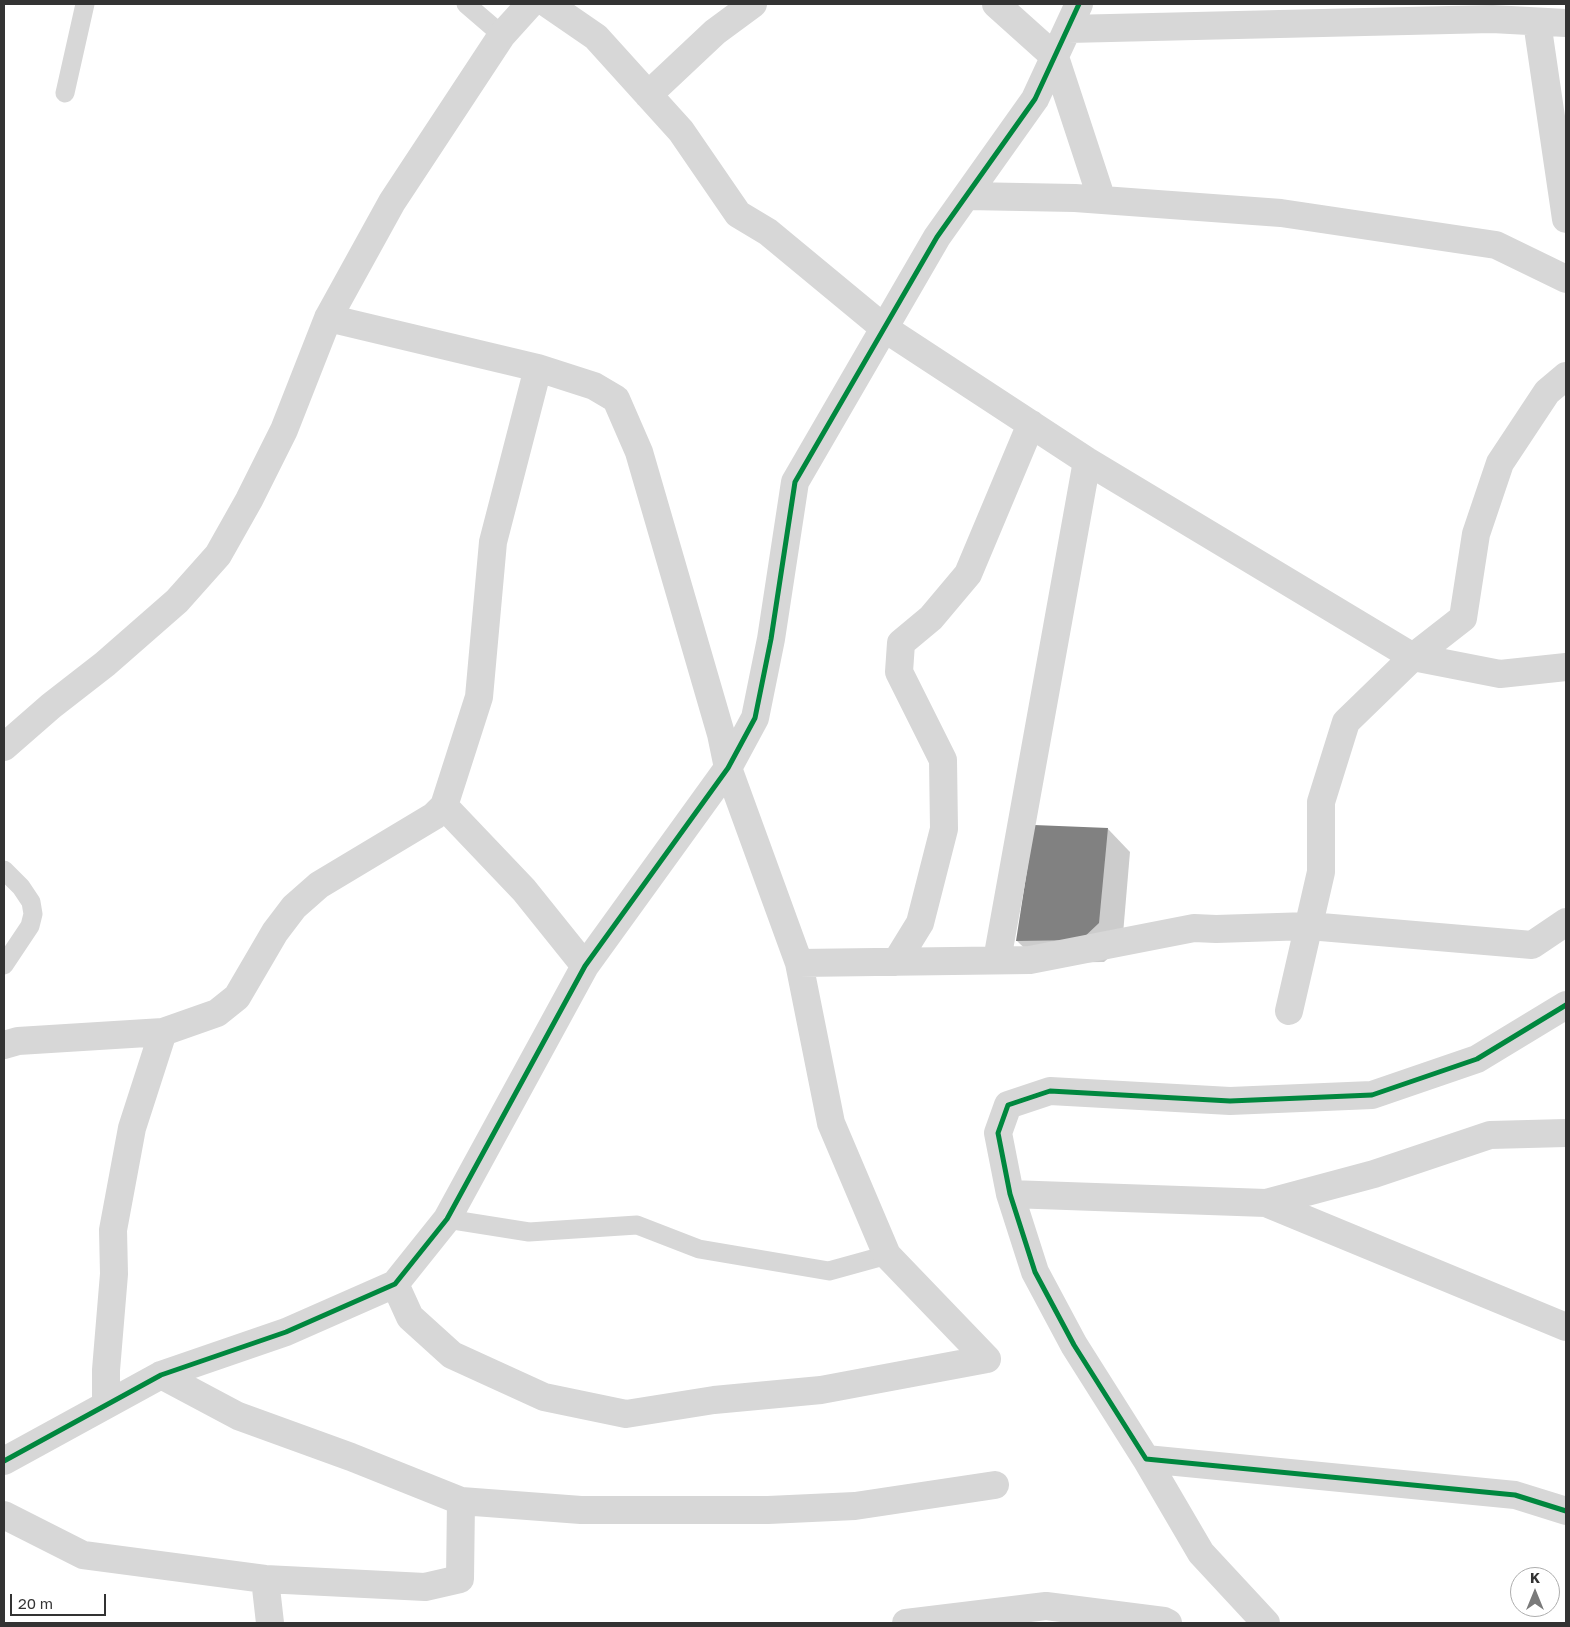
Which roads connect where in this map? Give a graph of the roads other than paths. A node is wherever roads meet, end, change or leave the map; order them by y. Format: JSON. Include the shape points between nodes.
{"nodes":[{"id":1,"x":85,"y":4,"type":"edge"},
{"id":2,"x":466,"y":4,"type":"edge"},
{"id":3,"x":530,"y":4,"type":"edge"},
{"id":4,"x":548,"y":4,"type":"edge"},
{"id":5,"x":753,"y":4,"type":"edge"},
{"id":6,"x":996,"y":4,"type":"edge"},
{"id":7,"x":1079,"y":4,"type":"edge"},
{"id":8,"x":1498,"y":12,"type":"edge"},
{"id":9,"x":1222,"y":15,"type":"edge"},
{"id":10,"x":1538,"y":22,"type":"junction"},
{"id":11,"x":1566,"y":23,"type":"edge"},
{"id":12,"x":1068,"y":29,"type":"junction"},
{"id":13,"x":502,"y":35,"type":"junction"},
{"id":14,"x":1055,"y":57,"type":"junction"},
{"id":15,"x":65,"y":93,"type":"dead end"},
{"id":16,"x":648,"y":95,"type":"junction"},
{"id":17,"x":967,"y":196,"type":"junction"},
{"id":18,"x":1102,"y":200,"type":"junction"},
{"id":19,"x":1566,"y":219,"type":"edge"},
{"id":20,"x":1566,"y":279,"type":"edge"},
{"id":21,"x":328,"y":318,"type":"junction"},
{"id":22,"x":884,"y":328,"type":"junction"},
{"id":23,"x":538,"y":368,"type":"junction"},
{"id":24,"x":1566,"y":376,"type":"edge"},
{"id":25,"x":1031,"y":424,"type":"junction"},
{"id":26,"x":1087,"y":461,"type":"junction"},
{"id":27,"x":1413,"y":657,"type":"junction"},
{"id":28,"x":1566,"y":667,"type":"edge"},
{"id":29,"x":4,"y":747,"type":"edge"},
{"id":30,"x":728,"y":768,"type":"junction"},
{"id":31,"x":444,"y":806,"type":"junction"},
{"id":32,"x":4,"y":870,"type":"edge"},
{"id":33,"x":1566,"y":922,"type":"edge"},
{"id":34,"x":1309,"y":926,"type":"junction"},
{"id":35,"x":997,"y":960,"type":"junction"},
{"id":36,"x":896,"y":962,"type":"junction"},
{"id":37,"x":799,"y":963,"type":"junction"},
{"id":38,"x":4,"y":965,"type":"edge"},
{"id":39,"x":585,"y":966,"type":"junction"},
{"id":40,"x":1566,"y":1004,"type":"edge"},
{"id":41,"x":1289,"y":1011,"type":"dead end"},
{"id":42,"x":163,"y":1032,"type":"junction"},
{"id":43,"x":4,"y":1045,"type":"edge"},
{"id":44,"x":1566,"y":1133,"type":"edge"},
{"id":45,"x":1010,"y":1194,"type":"junction"},
{"id":46,"x":1266,"y":1204,"type":"junction"},
{"id":47,"x":448,"y":1219,"type":"junction"},
{"id":48,"x":887,"y":1255,"type":"junction"},
{"id":49,"x":395,"y":1284,"type":"junction"},
{"id":50,"x":1566,"y":1327,"type":"edge"},
{"id":51,"x":161,"y":1375,"type":"junction"},
{"id":52,"x":106,"y":1405,"type":"junction"},
{"id":53,"x":1146,"y":1458,"type":"junction"},
{"id":54,"x":4,"y":1461,"type":"edge"},
{"id":55,"x":995,"y":1485,"type":"dead end"},
{"id":56,"x":461,"y":1501,"type":"junction"},
{"id":57,"x":1566,"y":1511,"type":"edge"},
{"id":58,"x":4,"y":1515,"type":"edge"},
{"id":59,"x":265,"y":1579,"type":"junction"},
{"id":60,"x":270,"y":1623,"type":"edge"},
{"id":61,"x":906,"y":1623,"type":"edge"},
{"id":62,"x":1168,"y":1623,"type":"edge"},
{"id":63,"x":1266,"y":1623,"type":"edge"}],
"edges":[{"from":1,"to":15,"type":"lane"},
{"from":2,"to":13,"type":"lane"},
{"from":3,"to":13,"type":"street"},
{"from":4,"to":16,"type":"street","via":[[596,37]]},
{"from":5,"to":16,"type":"street","via":[[715,32]]},
{"from":6,"to":14,"type":"street"},
{"from":7,"to":12,"type":"street"},
{"from":8,"to":9,"type":"street"},
{"from":8,"to":10,"type":"street"},
{"from":9,"to":12,"type":"street"},
{"from":10,"to":11,"type":"street"},
{"from":10,"to":19,"type":"street"},
{"from":12,"to":14,"type":"street"},
{"from":13,"to":21,"type":"street","via":[[392,202]]},
{"from":14,"to":17,"type":"street","via":[[1035,99]]},
{"from":14,"to":18,"type":"street"},
{"from":16,"to":22,"type":"street","via":[[681,131],[738,214],[768,232]]},
{"from":17,"to":18,"type":"street"},
{"from":17,"to":22,"type":"street","via":[[937,237]]},
{"from":18,"to":20,"type":"street","via":[[1281,213],[1496,245]]},
{"from":21,"to":23,"type":"street"},
{"from":21,"to":29,"type":"street","via":[[284,430],[218,555],[177,600]]},
{"from":22,"to":25,"type":"street"},
{"from":22,"to":30,"type":"street","via":[[796,482],[755,718]]},
{"from":23,"to":30,"type":"street","via":[[594,386],[616,399],[638,452],[721,734]]},
{"from":23,"to":31,"type":"street","via":[[494,542],[479,697]]},
{"from":24,"to":27,"type":"street","via":[[1547,392],[1500,463],[1476,534],[1463,618]]},
{"from":25,"to":26,"type":"street"},
{"from":25,"to":36,"type":"street","via":[[968,574],[931,618],[902,643],[899,672],[942,760],[944,830],[920,923]]},
{"from":26,"to":27,"type":"street"},
{"from":26,"to":35,"type":"street"},
{"from":27,"to":28,"type":"street","via":[[1500,674]]},
{"from":27,"to":34,"type":"street","via":[[1346,722],[1321,802],[1320,872]]},
{"from":30,"to":37,"type":"street"},
{"from":30,"to":39,"type":"street"},
{"from":31,"to":39,"type":"street","via":[[524,890]]},
{"from":31,"to":42,"type":"street","via":[[434,816],[319,885],[294,907],[274,932],[237,997],[217,1013]]},
{"from":32,"to":38,"type":"lane","via":[[31,902],[33,914],[30,926]]},
{"from":33,"to":34,"type":"street","via":[[1532,945]]},
{"from":34,"to":35,"type":"street","via":[[1194,928],[1030,960]]},
{"from":34,"to":41,"type":"street"},
{"from":35,"to":36,"type":"street"},
{"from":36,"to":37,"type":"street"},
{"from":37,"to":48,"type":"street","via":[[831,1123]]},
{"from":39,"to":47,"type":"street"},
{"from":40,"to":45,"type":"street","via":[[1477,1059],[1372,1095],[1230,1101],[1050,1092],[1008,1105],[998,1133]]},
{"from":42,"to":43,"type":"street","via":[[18,1041]]},
{"from":42,"to":52,"type":"street","via":[[132,1128],[113,1230],[114,1274]]},
{"from":44,"to":46,"type":"street","via":[[1490,1135],[1374,1174]]},
{"from":45,"to":46,"type":"street"},
{"from":45,"to":53,"type":"street","via":[[1035,1272],[1074,1345]]},
{"from":46,"to":50,"type":"street"},
{"from":47,"to":48,"type":"lane","via":[[529,1232],[637,1225],[699,1249],[829,1271]]},
{"from":47,"to":49,"type":"street"},
{"from":48,"to":49,"type":"street","via":[[987,1359],[821,1390],[714,1400],[626,1414],[544,1397],[452,1355],[410,1317]]},
{"from":49,"to":51,"type":"street","via":[[286,1332]]},
{"from":51,"to":52,"type":"street"},
{"from":51,"to":56,"type":"street","via":[[238,1416]]},
{"from":52,"to":54,"type":"street"},
{"from":53,"to":57,"type":"street","via":[[1515,1495]]},
{"from":53,"to":63,"type":"street","via":[[1201,1553]]},
{"from":55,"to":56,"type":"street","via":[[855,1506],[768,1510],[581,1510]]},
{"from":56,"to":59,"type":"street","via":[[460,1579],[425,1587]]},
{"from":58,"to":59,"type":"street","via":[[84,1555]]},
{"from":59,"to":60,"type":"street"},
{"from":61,"to":62,"type":"street","via":[[1046,1606]]}]}
